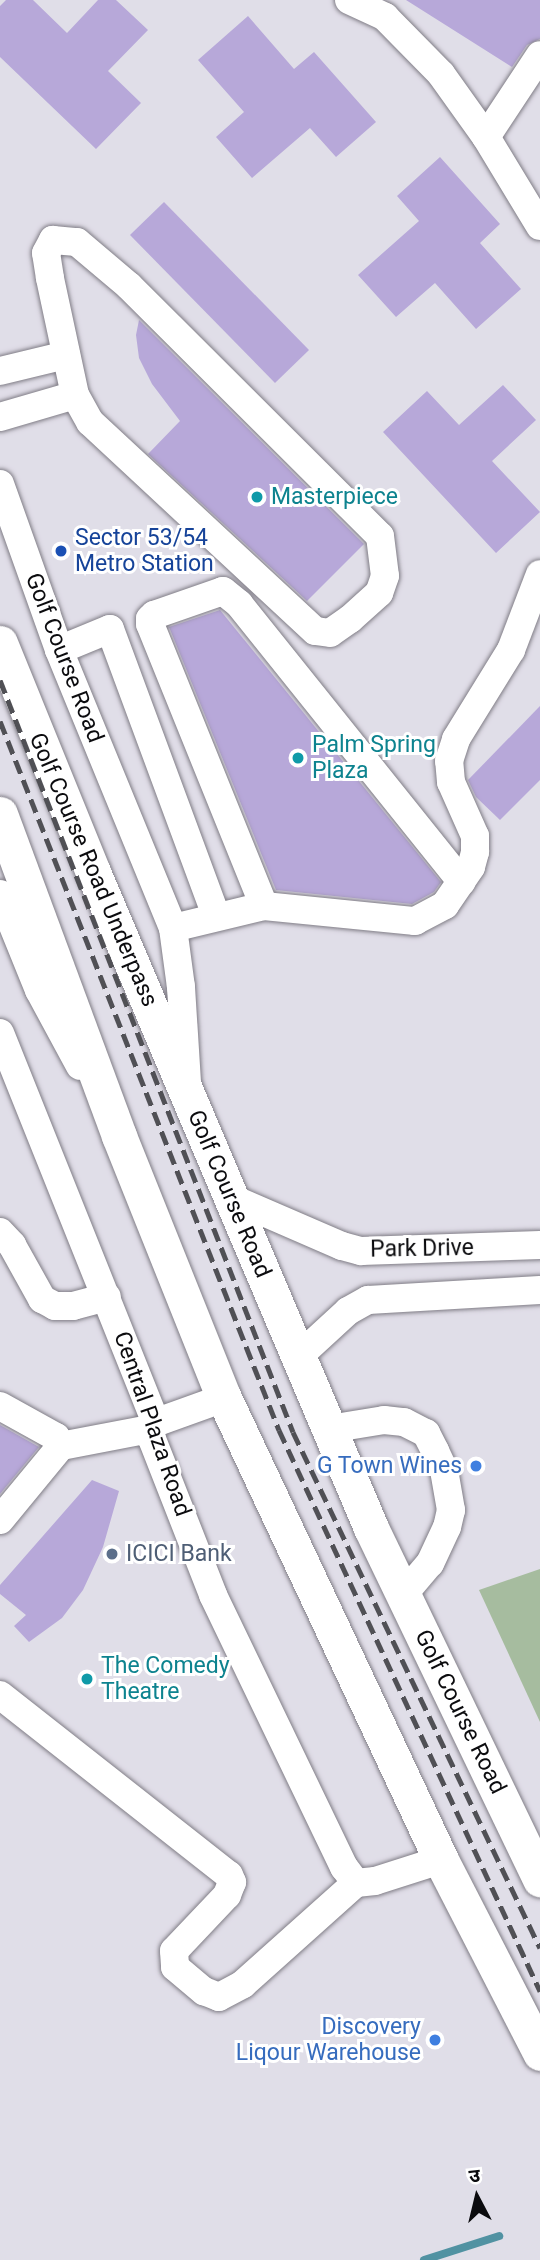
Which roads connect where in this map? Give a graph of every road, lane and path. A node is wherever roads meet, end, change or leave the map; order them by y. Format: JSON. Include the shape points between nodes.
{"nodes":[{"id":1,"x":349,"y":0,"type":"edge"},
{"id":2,"x":540,"y":55,"type":"edge"},
{"id":3,"x":486,"y":137,"type":"junction"},
{"id":4,"x":540,"y":226,"type":"edge"},
{"id":5,"x":66,"y":355,"type":"junction"},
{"id":6,"x":0,"y":370,"type":"edge"},
{"id":7,"x":75,"y":395,"type":"junction"},
{"id":8,"x":0,"y":417,"type":"edge"},
{"id":9,"x":0,"y":484,"type":"edge"},
{"id":10,"x":540,"y":574,"type":"edge"},
{"id":11,"x":150,"y":619,"type":"junction"},
{"id":12,"x":110,"y":629,"type":"junction"},
{"id":13,"x":0,"y":643,"type":"edge"},
{"id":14,"x":59,"y":650,"type":"junction"},
{"id":15,"x":0,"y":814,"type":"edge"},
{"id":16,"x":462,"y":882,"type":"junction"},
{"id":17,"x":0,"y":894,"type":"edge"},
{"id":18,"x":264,"y":906,"type":"junction"},
{"id":19,"x":216,"y":915,"type":"junction"},
{"id":20,"x":173,"y":928,"type":"junction"},
{"id":21,"x":0,"y":1033,"type":"edge"},
{"id":22,"x":188,"y":1096,"type":"junction"},
{"id":23,"x":119,"y":1136,"type":"junction"},
{"id":24,"x":231,"y":1198,"type":"junction"},
{"id":25,"x":0,"y":1232,"type":"edge"},
{"id":26,"x":540,"y":1245,"type":"edge"},
{"id":27,"x":383,"y":1252,"type":"junction"},
{"id":28,"x":540,"y":1290,"type":"edge"},
{"id":29,"x":384,"y":1297,"type":"junction"},
{"id":30,"x":110,"y":1304,"type":"junction"},
{"id":31,"x":298,"y":1357,"type":"junction"},
{"id":32,"x":224,"y":1398,"type":"junction"},
{"id":33,"x":0,"y":1406,"type":"edge"},
{"id":34,"x":153,"y":1424,"type":"junction"},
{"id":35,"x":329,"y":1429,"type":"junction"},
{"id":36,"x":61,"y":1446,"type":"junction"},
{"id":37,"x":0,"y":1520,"type":"edge"},
{"id":38,"x":403,"y":1595,"type":"junction"},
{"id":39,"x":0,"y":1695,"type":"edge"},
{"id":40,"x":442,"y":1860,"type":"junction"},
{"id":41,"x":540,"y":1879,"type":"edge"},
{"id":42,"x":356,"y":1883,"type":"junction"},
{"id":43,"x":540,"y":2053,"type":"edge"}],
"edges":[{"from":1,"to":3,"type":"street","via":[[385,17],[441,74]]},
{"from":2,"to":3,"type":"street"},
{"from":3,"to":4,"type":"street"},
{"from":5,"to":6,"type":"street"},
{"from":5,"to":7,"type":"street"},
{"from":5,"to":7,"type":"street","via":[[46,253],[53,240],[77,242],[129,286],[380,536],[385,576],[379,593],[330,633],[314,631],[90,422]]},
{"from":7,"to":8,"type":"street"},
{"from":9,"to":14,"type":"street","name":"Golf Course Road"},
{"from":10,"to":16,"type":"street","via":[[510,650],[456,739],[449,761],[451,782],[475,836],[475,852]]},
{"from":11,"to":12,"type":"street"},
{"from":11,"to":16,"type":"street","via":[[218,592],[229,593]]},
{"from":11,"to":18,"type":"street"},
{"from":12,"to":14,"type":"street"},
{"from":12,"to":19,"type":"street"},
{"from":13,"to":22,"type":"main road","name":"Golf Course Road Underpass"},
{"from":14,"to":20,"type":"street","name":"Golf Course Road"},
{"from":15,"to":23,"type":"main road"},
{"from":16,"to":18,"type":"street","via":[[445,905],[415,921]]},
{"from":17,"to":23,"type":"street","via":[[39,990]]},
{"from":18,"to":19,"type":"street"},
{"from":19,"to":20,"type":"street"},
{"from":20,"to":22,"type":"street","name":"Golf Course Road"},
{"from":21,"to":30,"type":"street","name":"Central Plaza Road"},
{"from":22,"to":24,"type":"main road","name":"Golf Course Road"},
{"from":23,"to":32,"type":"main road"},
{"from":24,"to":27,"type":"street","name":"Park Drive","via":[[342,1246]]},
{"from":24,"to":31,"type":"main road","name":"Golf Course Road"},
{"from":25,"to":30,"type":"street","via":[[42,1299],[60,1315],[86,1320]]},
{"from":26,"to":27,"type":"street","name":"Park Drive"},
{"from":27,"to":29,"type":"street"},
{"from":28,"to":29,"type":"street","name":"Park Drive"},
{"from":29,"to":31,"type":"street","name":"Park Drive","via":[[348,1311]]},
{"from":30,"to":34,"type":"street","name":"Central Plaza Road"},
{"from":31,"to":35,"type":"main road","name":"Golf Course Road"},
{"from":32,"to":34,"type":"street"},
{"from":32,"to":40,"type":"main road"},
{"from":33,"to":36,"type":"street","via":[[56,1437]]},
{"from":34,"to":36,"type":"street"},
{"from":34,"to":42,"type":"street","name":"Central Plaza Road","via":[[213,1595],[344,1867]]},
{"from":35,"to":38,"type":"main road","name":"Golf Course Road"},
{"from":35,"to":38,"type":"street","via":[[384,1420],[404,1422],[426,1433],[435,1451],[451,1510],[430,1563]]},
{"from":36,"to":37,"type":"street"},
{"from":38,"to":41,"type":"main road","name":"Golf Course Road"},
{"from":39,"to":42,"type":"street","via":[[229,1875],[232,1882],[227,1895],[174,1951],[176,1967],[204,1991],[219,1997],[243,1983]]},
{"from":40,"to":42,"type":"street"},
{"from":40,"to":43,"type":"main road"}]}
